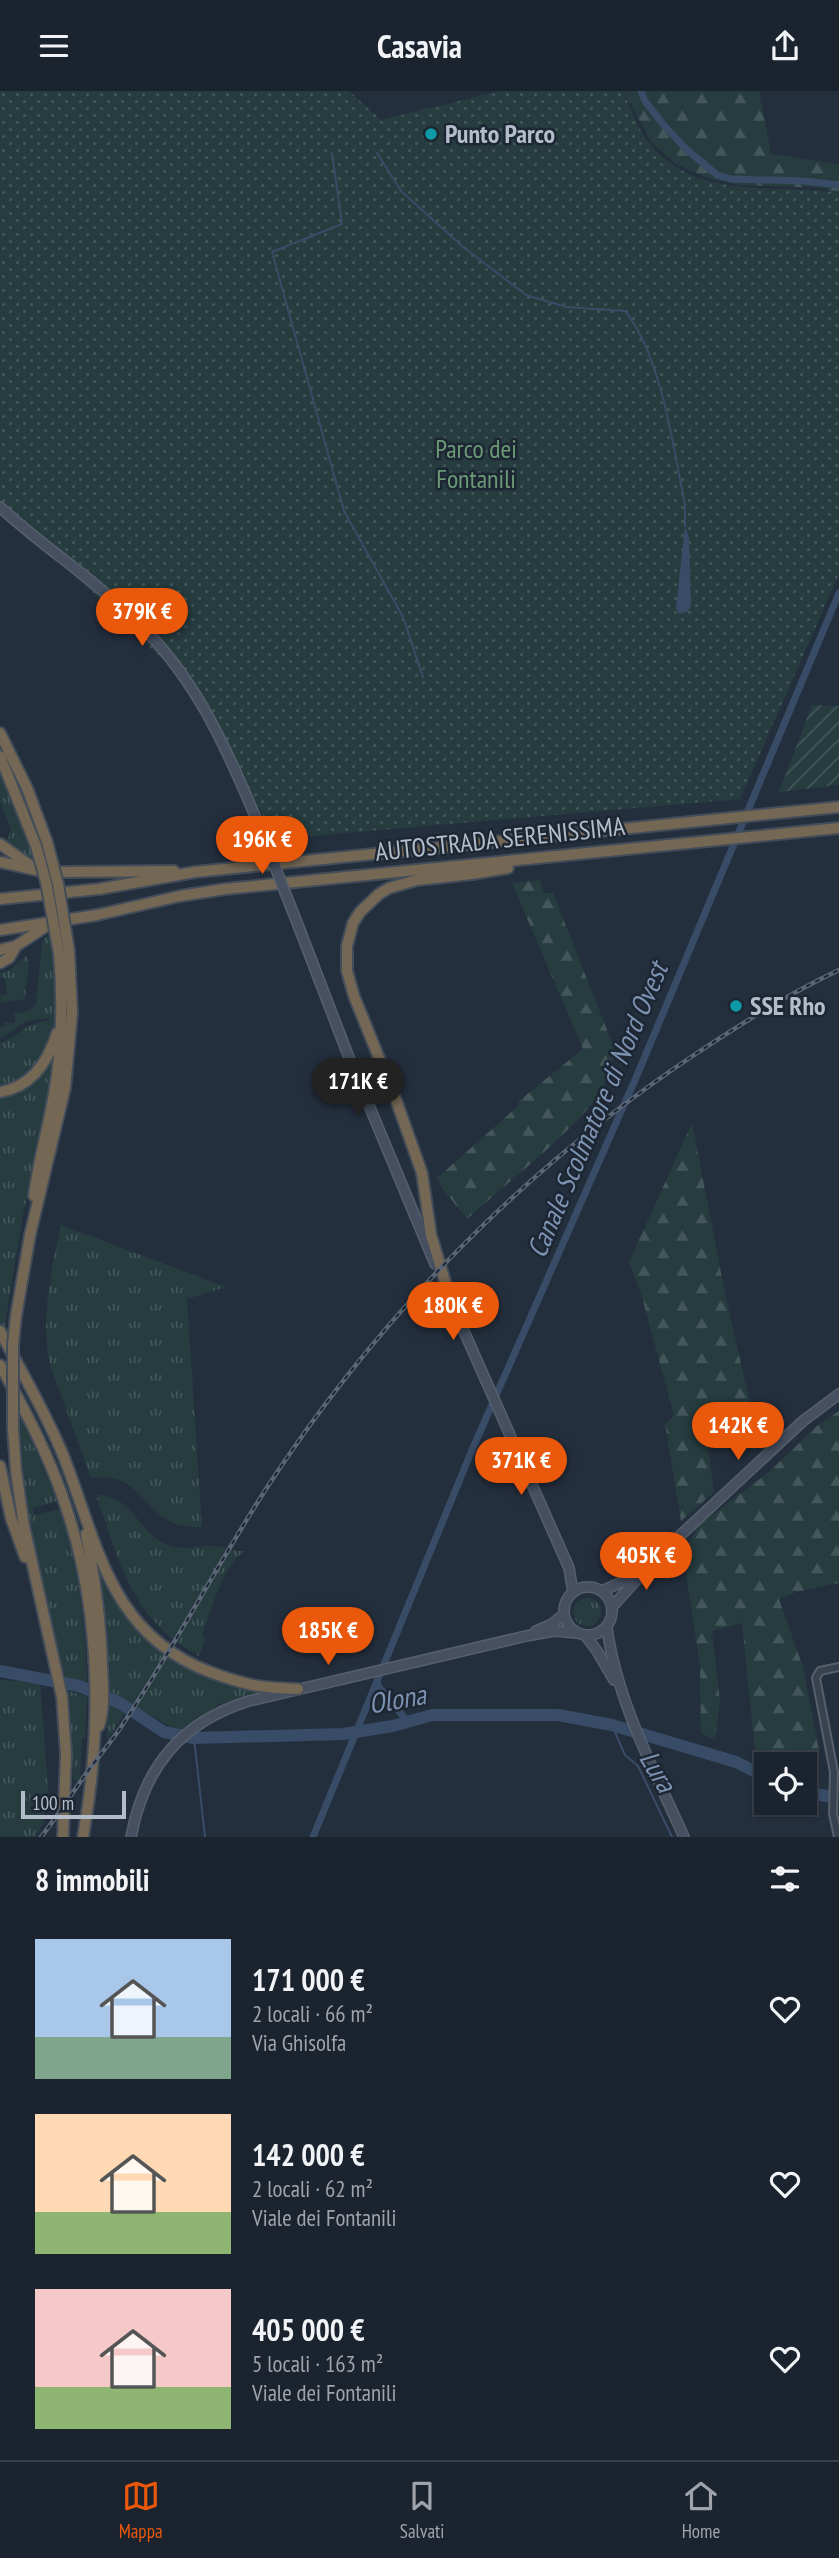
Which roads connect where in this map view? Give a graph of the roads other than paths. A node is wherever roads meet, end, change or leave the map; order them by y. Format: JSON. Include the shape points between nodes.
{"nodes":[{"id":1,"x":0,"y":507,"type":"edge"},
{"id":2,"x":0,"y":733,"type":"edge"},
{"id":3,"x":0,"y":756,"type":"edge"},
{"id":4,"x":839,"y":807,"type":"edge"},
{"id":5,"x":839,"y":828,"type":"edge"},
{"id":6,"x":0,"y":843,"type":"edge"},
{"id":7,"x":41,"y":844,"type":"junction"},
{"id":8,"x":576,"y":855,"type":"junction"},
{"id":9,"x":0,"y":862,"type":"edge"},
{"id":10,"x":36,"y":870,"type":"junction"},
{"id":11,"x":195,"y":872,"type":"junction"},
{"id":12,"x":0,"y":899,"type":"edge"},
{"id":13,"x":50,"y":923,"type":"junction"},
{"id":14,"x":0,"y":930,"type":"edge"},
{"id":15,"x":16,"y":946,"type":"junction"},
{"id":16,"x":0,"y":950,"type":"edge"},
{"id":17,"x":64,"y":952,"type":"junction"},
{"id":18,"x":0,"y":963,"type":"edge"},
{"id":19,"x":61,"y":1014,"type":"junction"},
{"id":20,"x":0,"y":1092,"type":"edge"},
{"id":21,"x":30,"y":1235,"type":"junction"},
{"id":22,"x":450,"y":1298,"type":"junction"},
{"id":23,"x":0,"y":1333,"type":"edge"},
{"id":24,"x":0,"y":1365,"type":"edge"},
{"id":25,"x":839,"y":1394,"type":"edge"},
{"id":26,"x":0,"y":1466,"type":"edge"},
{"id":27,"x":75,"y":1487,"type":"junction"},
{"id":28,"x":657,"y":1557,"type":"junction"},
{"id":29,"x":569,"y":1568,"type":"junction"},
{"id":30,"x":589,"y":1587,"type":"junction"},
{"id":31,"x":602,"y":1591,"type":"junction"},
{"id":32,"x":573,"y":1593,"type":"junction"},
{"id":33,"x":39,"y":1595,"type":"junction"},
{"id":34,"x":612,"y":1607,"type":"junction"},
{"id":35,"x":564,"y":1614,"type":"junction"},
{"id":36,"x":607,"y":1627,"type":"junction"},
{"id":37,"x":581,"y":1634,"type":"junction"},
{"id":38,"x":526,"y":1636,"type":"junction"},
{"id":39,"x":839,"y":1667,"type":"edge"},
{"id":40,"x":98,"y":1682,"type":"junction"},
{"id":41,"x":298,"y":1689,"type":"junction"},
{"id":42,"x":624,"y":1697,"type":"junction"},
{"id":43,"x":66,"y":1789,"type":"junction"},
{"id":44,"x":56,"y":1837,"type":"edge"},
{"id":45,"x":63,"y":1837,"type":"edge"},
{"id":46,"x":83,"y":1837,"type":"edge"},
{"id":47,"x":131,"y":1837,"type":"edge"},
{"id":48,"x":684,"y":1837,"type":"edge"},
{"id":49,"x":838,"y":1837,"type":"edge"}],
"edges":[{"from":1,"to":22,"type":"street","bridge":true,"via":[[119,605],[163,649],[211,718]]},
{"from":2,"to":7,"type":"highway","via":[[27,788]]},
{"from":3,"to":7,"type":"highway"},
{"from":4,"to":11,"type":"highway","name":"AUTOSTRADA SERENISSIMA"},
{"from":5,"to":8,"type":"highway","name":"AUTOSTRADA SERENISSIMA"},
{"from":6,"to":10,"type":"highway"},
{"from":7,"to":17,"type":"highway","bridge":true,"via":[[58,884]]},
{"from":8,"to":13,"type":"highway","name":"AUTOSTRADA SERENISSIMA","via":[[199,892]]},
{"from":8,"to":22,"type":"highway","via":[[402,883],[370,901],[349,936],[350,983],[422,1173],[431,1235]]},
{"from":9,"to":10,"type":"highway"},
{"from":10,"to":11,"type":"highway"},
{"from":11,"to":12,"type":"highway","name":"AUTOSTRADA SERENISSIMA","via":[[99,889]]},
{"from":13,"to":14,"type":"highway","name":"AUTOSTRADA SERENISSIMA"},
{"from":13,"to":15,"type":"highway"},
{"from":15,"to":16,"type":"highway"},
{"from":15,"to":18,"type":"highway"},
{"from":17,"to":19,"type":"highway"},
{"from":17,"to":21,"type":"highway","via":[[71,1022],[65,1088]]},
{"from":19,"to":20,"type":"highway","via":[[51,1048],[36,1073],[22,1085]]},
{"from":19,"to":21,"type":"highway","via":[[55,1092],[37,1172]]},
{"from":21,"to":33,"type":"highway","bridge":true,"via":[[13,1345],[13,1428],[19,1495]]},
{"from":22,"to":29,"type":"street"},
{"from":23,"to":27,"type":"highway","via":[[38,1400]]},
{"from":24,"to":40,"type":"highway","via":[[34,1430],[67,1510],[85,1587]]},
{"from":25,"to":28,"type":"street","via":[[803,1421]]},
{"from":26,"to":33,"type":"highway","via":[[11,1518]]},
{"from":27,"to":40,"type":"highway","via":[[102,1633]]},
{"from":27,"to":41,"type":"highway","via":[[115,1590],[129,1614],[154,1640],[185,1662],[245,1685]]},
{"from":28,"to":31,"type":"street","via":[[622,1583]]},
{"from":28,"to":34,"type":"street"},
{"from":29,"to":30,"type":"street"},
{"from":29,"to":32,"type":"street"},
{"from":30,"to":31,"type":"street"},
{"from":30,"to":32,"type":"street"},
{"from":31,"to":34,"type":"street"},
{"from":32,"to":35,"type":"street"},
{"from":33,"to":43,"type":"highway","via":[[62,1697]]},
{"from":34,"to":36,"type":"street"},
{"from":35,"to":37,"type":"street","via":[[570,1628]]},
{"from":35,"to":38,"type":"street"},
{"from":36,"to":37,"type":"street","via":[[600,1633]]},
{"from":36,"to":42,"type":"street"},
{"from":37,"to":38,"type":"street","via":[[554,1631]]},
{"from":37,"to":42,"type":"street","via":[[597,1651]]},
{"from":38,"to":41,"type":"street"},
{"from":39,"to":49,"type":"street","via":[[817,1675]]},
{"from":40,"to":46,"type":"highway"},
{"from":41,"to":47,"type":"street","via":[[237,1705],[195,1727],[160,1761],[149,1779]]},
{"from":42,"to":48,"type":"street"},
{"from":43,"to":44,"type":"highway"},
{"from":43,"to":45,"type":"highway"}]}
